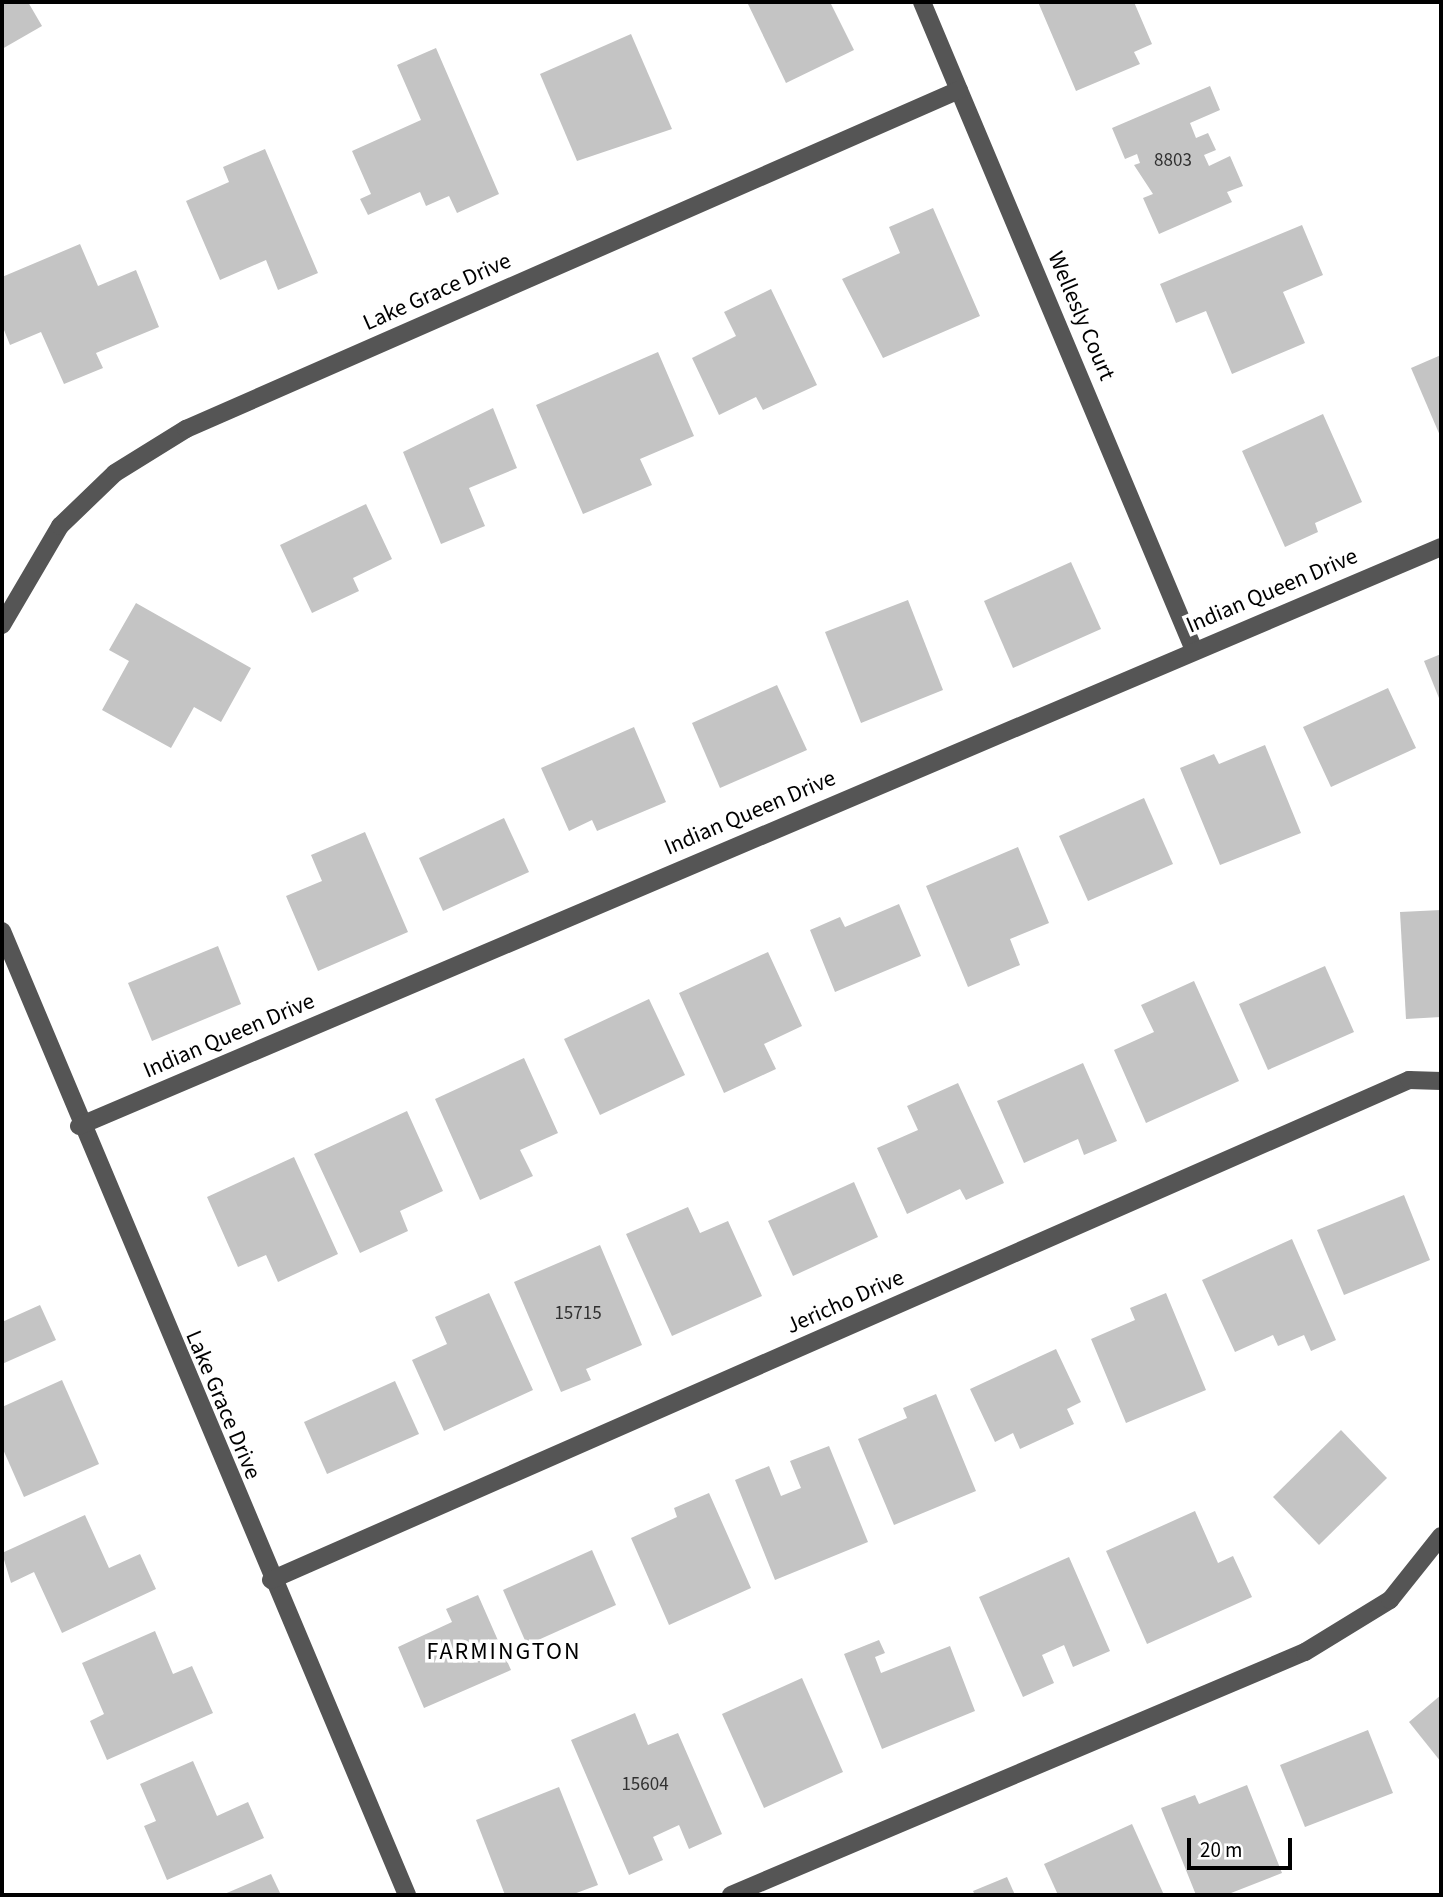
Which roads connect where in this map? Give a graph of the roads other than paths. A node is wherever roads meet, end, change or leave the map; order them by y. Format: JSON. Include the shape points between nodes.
{"nodes":[{"id":1,"x":922,"y":2,"type":"edge"},
{"id":2,"x":959,"y":90,"type":"junction"},
{"id":3,"x":1441,"y":547,"type":"edge"},
{"id":4,"x":2,"y":625,"type":"edge"},
{"id":5,"x":1195,"y":650,"type":"junction"},
{"id":6,"x":2,"y":931,"type":"edge"},
{"id":7,"x":1441,"y":1081,"type":"edge"},
{"id":8,"x":79,"y":1126,"type":"junction"},
{"id":9,"x":1441,"y":1536,"type":"edge"},
{"id":10,"x":271,"y":1580,"type":"junction"},
{"id":11,"x":407,"y":1895,"type":"edge"},
{"id":12,"x":731,"y":1895,"type":"edge"}],
"edges":[{"from":1,"to":2,"type":"street","name":"Wellesly Court"},
{"from":2,"to":4,"type":"street","name":"Lake Grace Drive","via":[[186,429],[115,473],[60,526]]},
{"from":2,"to":5,"type":"street","name":"Wellesly Court"},
{"from":3,"to":5,"type":"street","name":"Indian Queen Drive"},
{"from":5,"to":8,"type":"street","name":"Indian Queen Drive"},
{"from":6,"to":8,"type":"street","name":"Lake Grace Drive"},
{"from":7,"to":10,"type":"street","name":"Jericho Drive","via":[[1409,1080]]},
{"from":8,"to":10,"type":"street","name":"Lake Grace Drive"},
{"from":9,"to":12,"type":"street","via":[[1390,1600],[1305,1653]]},
{"from":10,"to":11,"type":"street","name":"Lake Grace Drive"}]}
